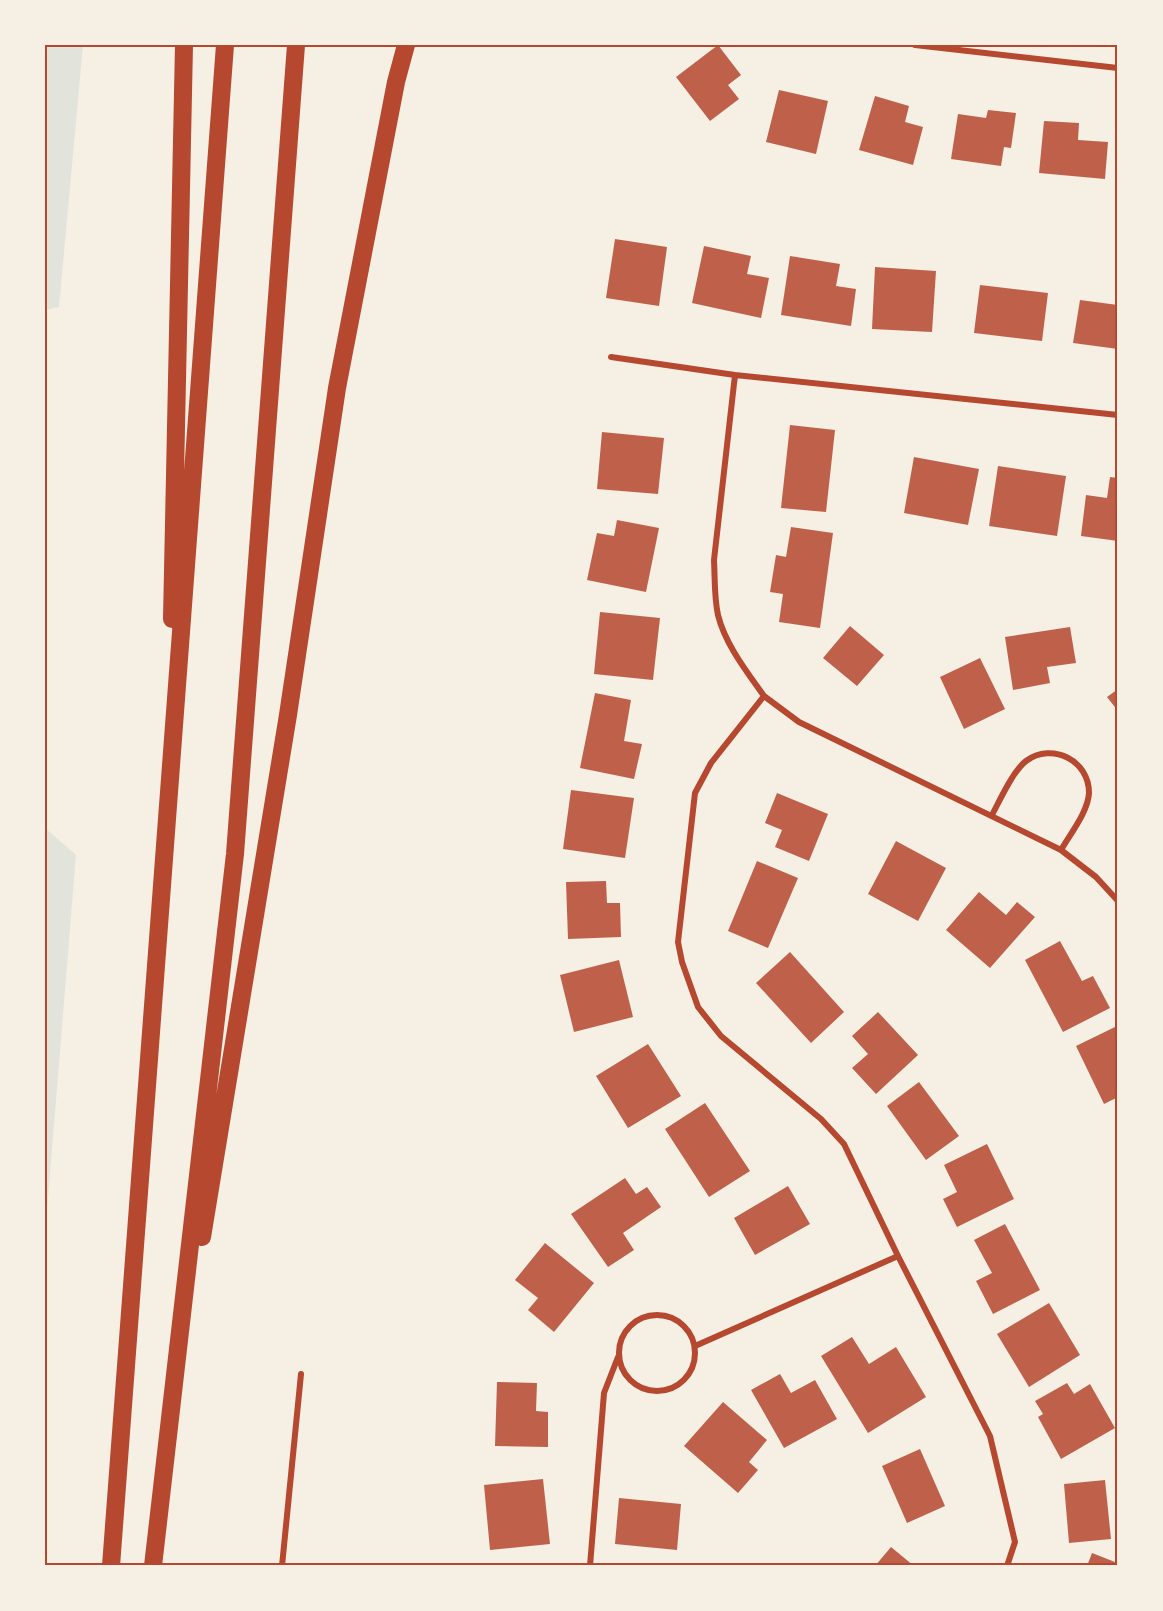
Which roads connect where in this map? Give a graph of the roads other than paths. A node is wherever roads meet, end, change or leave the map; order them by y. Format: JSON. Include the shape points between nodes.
{"nodes":[{"id":1,"x":184,"y":45,"type":"edge"},
{"id":2,"x":225,"y":45,"type":"edge"},
{"id":3,"x":296,"y":45,"type":"edge"},
{"id":4,"x":406,"y":45,"type":"edge"},
{"id":5,"x":915,"y":45,"type":"edge"},
{"id":6,"x":1118,"y":68,"type":"edge"},
{"id":7,"x":611,"y":357,"type":"dead end"},
{"id":8,"x":735,"y":375,"type":"junction"},
{"id":9,"x":1118,"y":415,"type":"edge"},
{"id":10,"x":764,"y":696,"type":"junction"},
{"id":11,"x":992,"y":815,"type":"junction"},
{"id":12,"x":167,"y":838,"type":"junction"},
{"id":13,"x":1061,"y":850,"type":"junction"},
{"id":14,"x":1118,"y":901,"type":"edge"},
{"id":15,"x":898,"y":1257,"type":"junction"},
{"id":16,"x":695,"y":1346,"type":"junction"},
{"id":17,"x":618,"y":1356,"type":"junction"},
{"id":18,"x":301,"y":1374,"type":"dead end"},
{"id":19,"x":162,"y":1482,"type":"junction"},
{"id":20,"x":111,"y":1566,"type":"edge"},
{"id":21,"x":153,"y":1566,"type":"edge"},
{"id":22,"x":282,"y":1566,"type":"edge"},
{"id":23,"x":590,"y":1566,"type":"edge"},
{"id":24,"x":1007,"y":1566,"type":"edge"}],
"edges":[{"from":1,"to":12,"type":"highway"},
{"from":2,"to":12,"type":"highway"},
{"from":3,"to":19,"type":"highway","via":[[235,854]]},
{"from":4,"to":19,"type":"highway","via":[[337,388],[288,715]]},
{"from":5,"to":6,"type":"street"},
{"from":7,"to":8,"type":"street"},
{"from":8,"to":9,"type":"street"},
{"from":8,"to":10,"type":"street","via":[[714,560],[715,587],[719,616],[737,657]]},
{"from":10,"to":11,"type":"street","via":[[799,722]]},
{"from":10,"to":15,"type":"street","via":[[711,764],[695,793],[678,942],[682,962],[698,1007],[721,1036],[821,1119],[844,1144]]},
{"from":11,"to":13,"type":"street"},
{"from":11,"to":13,"type":"street","via":[[1025,762],[1053,753],[1068,757],[1080,766],[1089,794]]},
{"from":12,"to":20,"type":"highway"},
{"from":13,"to":14,"type":"street","via":[[1096,877]]},
{"from":15,"to":16,"type":"street"},
{"from":15,"to":24,"type":"street","via":[[990,1436],[1015,1542]]},
{"from":16,"to":17,"type":"street","via":[[682,1324],[671,1317],[652,1315],[634,1322],[625,1331]]},
{"from":16,"to":17,"type":"street","via":[[691,1371],[673,1388],[662,1392],[643,1389],[628,1378]]},
{"from":17,"to":23,"type":"street","via":[[604,1393]]},
{"from":18,"to":22,"type":"street"},
{"from":19,"to":21,"type":"highway"}]}
